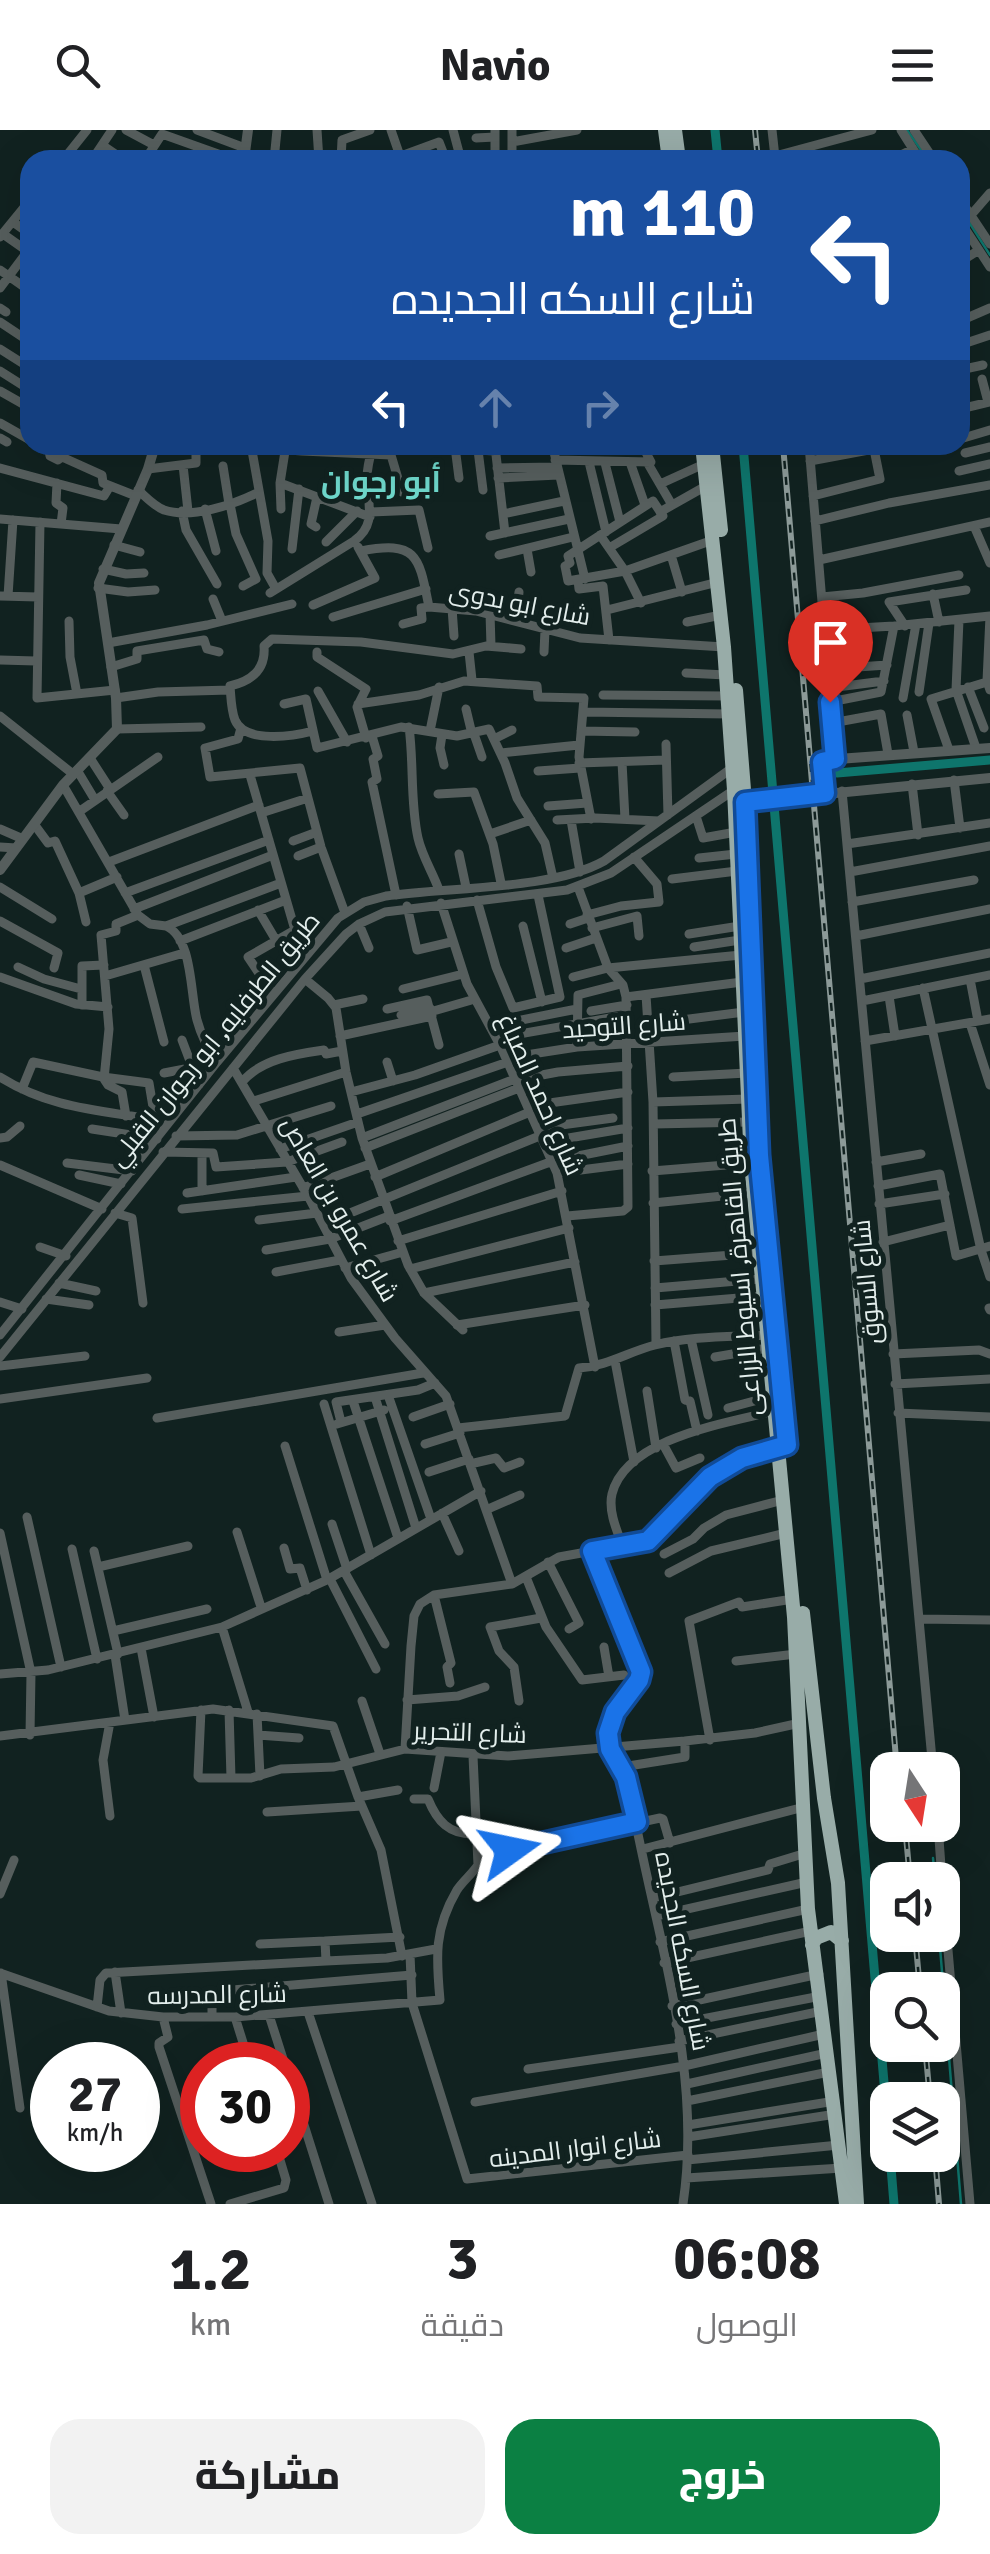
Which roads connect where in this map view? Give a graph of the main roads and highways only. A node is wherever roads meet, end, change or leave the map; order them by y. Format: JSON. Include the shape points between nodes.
{"nodes":[{"id":1,"x":703,"y":455,"type":"edge"},
{"id":2,"x":713,"y":455,"type":"edge"},
{"id":3,"x":747,"y":797,"type":"junction"},
{"id":4,"x":748,"y":1031,"type":"junction"},
{"id":5,"x":782,"y":1445,"type":"junction"},
{"id":6,"x":836,"y":1872,"type":"junction"},
{"id":7,"x":807,"y":1879,"type":"junction"},
{"id":8,"x":812,"y":1938,"type":"junction"},
{"id":9,"x":842,"y":1940,"type":"junction"},
{"id":10,"x":846,"y":2204,"type":"edge"},
{"id":11,"x":857,"y":2204,"type":"edge"}],
"edges":[{"from":1,"to":3,"type":"highway","name":"طريق القاهرة, اسيوط الزراعى","via":[[732,768]]},
{"from":2,"to":3,"type":"highway","name":"طريق القاهرة, اسيوط الزراعى"},
{"from":3,"to":4,"type":"highway","name":"طريق القاهرة, اسيوط الزراعى"},
{"from":3,"to":4,"type":"highway","name":"طريق القاهرة, اسيوط الزراعى","via":[[736,854]]},
{"from":4,"to":5,"type":"highway","name":"طريق القاهرة, اسيوط الزراعى"},
{"from":4,"to":5,"type":"highway","name":"طريق القاهرة, اسيوط الزراعى","via":[[751,1163]]},
{"from":5,"to":6,"type":"highway","name":"طريق القاهرة, اسيوط الزراعى"},
{"from":5,"to":7,"type":"highway","name":"طريق القاهرة, اسيوط الزراعى"},
{"from":6,"to":7,"type":"highway","via":[[826,1883]]},
{"from":6,"to":9,"type":"highway","name":"طريق القاهرة, اسيوط الزراعى"},
{"from":7,"to":8,"type":"highway","name":"طريق القاهرة, اسيوط الزراعى"},
{"from":8,"to":9,"type":"highway","via":[[830,1932]]},
{"from":8,"to":10,"type":"highway","name":"طريق القاهرة, اسيوط الزراعى"},
{"from":9,"to":11,"type":"highway","name":"طريق القاهرة, اسيوط الزراعى"}]}
